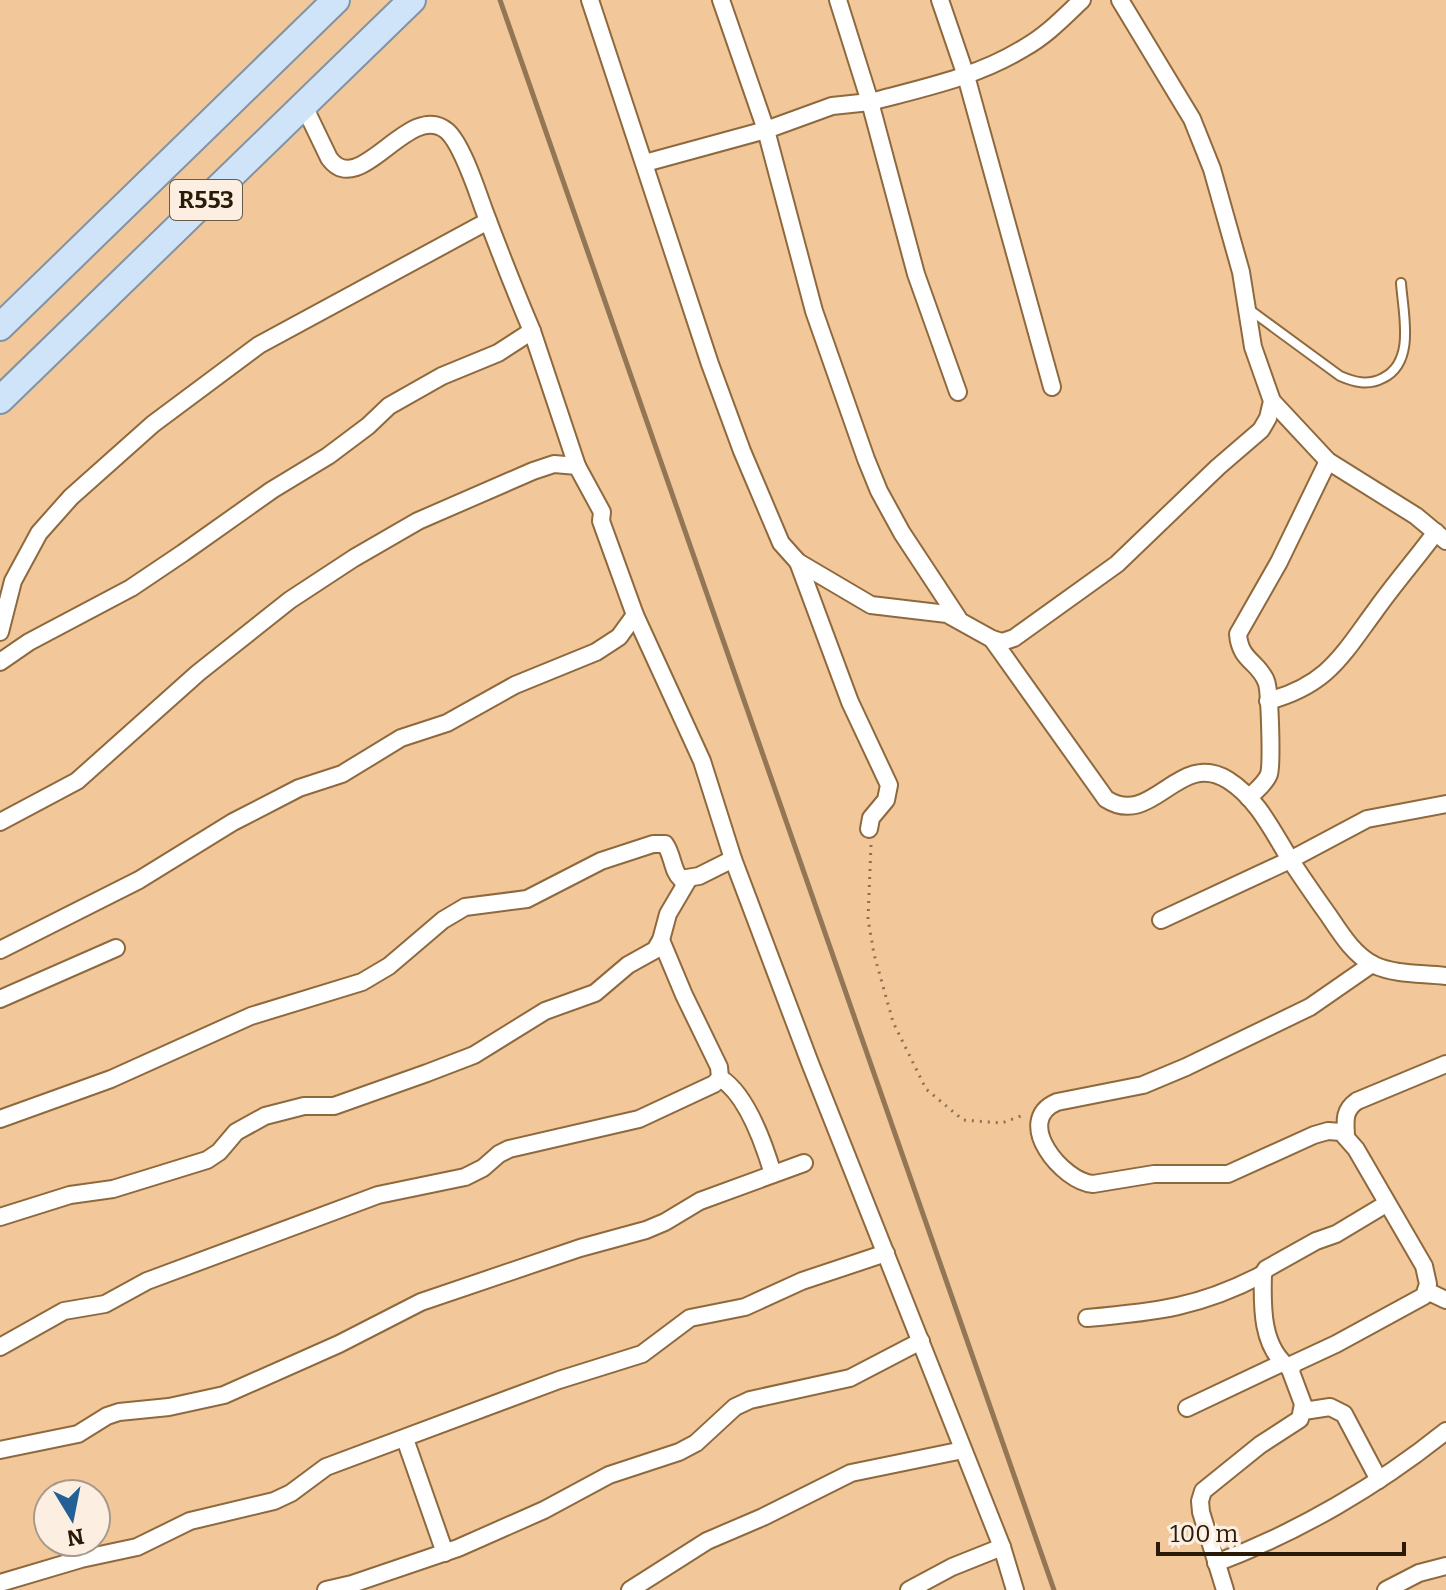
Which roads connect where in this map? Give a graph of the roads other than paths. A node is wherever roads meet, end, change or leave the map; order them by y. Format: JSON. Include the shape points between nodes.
{"nodes":[{"id":1,"x":336,"y":0,"type":"edge"},
{"id":2,"x":412,"y":0,"type":"edge"},
{"id":3,"x":590,"y":0,"type":"edge"},
{"id":4,"x":721,"y":0,"type":"edge"},
{"id":5,"x":838,"y":0,"type":"edge"},
{"id":6,"x":940,"y":0,"type":"edge"},
{"id":7,"x":1082,"y":0,"type":"edge"},
{"id":8,"x":1120,"y":0,"type":"edge"},
{"id":9,"x":966,"y":76,"type":"junction"},
{"id":10,"x":870,"y":102,"type":"junction"},
{"id":11,"x":303,"y":104,"type":"junction"},
{"id":12,"x":766,"y":130,"type":"junction"},
{"id":13,"x":645,"y":163,"type":"junction"},
{"id":14,"x":488,"y":221,"type":"junction"},
{"id":15,"x":1401,"y":283,"type":"dead end"},
{"id":16,"x":1246,"y":307,"type":"junction"},
{"id":17,"x":0,"y":327,"type":"edge"},
{"id":18,"x":532,"y":331,"type":"junction"},
{"id":19,"x":1052,"y":387,"type":"dead end"},
{"id":20,"x":958,"y":392,"type":"dead end"},
{"id":21,"x":0,"y":400,"type":"edge"},
{"id":22,"x":1272,"y":401,"type":"junction"},
{"id":23,"x":1328,"y":461,"type":"junction"},
{"id":24,"x":577,"y":466,"type":"junction"},
{"id":25,"x":1441,"y":537,"type":"edge"},
{"id":26,"x":798,"y":562,"type":"junction"},
{"id":27,"x":635,"y":615,"type":"junction"},
{"id":28,"x":958,"y":618,"type":"junction"},
{"id":29,"x":0,"y":632,"type":"edge"},
{"id":30,"x":992,"y":639,"type":"junction"},
{"id":31,"x":0,"y":662,"type":"edge"},
{"id":32,"x":1268,"y":701,"type":"junction"},
{"id":33,"x":1249,"y":798,"type":"junction"},
{"id":34,"x":1446,"y":804,"type":"edge"},
{"id":35,"x":0,"y":822,"type":"edge"},
{"id":36,"x":869,"y":829,"type":"road end"},
{"id":37,"x":733,"y":859,"type":"junction"},
{"id":38,"x":1290,"y":860,"type":"junction"},
{"id":39,"x":688,"y":880,"type":"junction"},
{"id":40,"x":1161,"y":920,"type":"dead end"},
{"id":41,"x":661,"y":940,"type":"junction"},
{"id":42,"x":116,"y":948,"type":"dead end"},
{"id":43,"x":0,"y":950,"type":"edge"},
{"id":44,"x":1372,"y":964,"type":"junction"},
{"id":45,"x":1446,"y":976,"type":"edge"},
{"id":46,"x":0,"y":999,"type":"edge"},
{"id":47,"x":1446,"y":1064,"type":"edge"},
{"id":48,"x":720,"y":1078,"type":"junction"},
{"id":49,"x":0,"y":1119,"type":"edge"},
{"id":50,"x":1346,"y":1135,"type":"junction"},
{"id":51,"x":804,"y":1163,"type":"dead end"},
{"id":52,"x":773,"y":1174,"type":"junction"},
{"id":53,"x":1386,"y":1204,"type":"junction"},
{"id":54,"x":0,"y":1217,"type":"edge"},
{"id":55,"x":886,"y":1253,"type":"junction"},
{"id":56,"x":1263,"y":1274,"type":"junction"},
{"id":57,"x":1427,"y":1291,"type":"junction"},
{"id":58,"x":1446,"y":1300,"type":"edge"},
{"id":59,"x":1087,"y":1318,"type":"dead end"},
{"id":60,"x":921,"y":1341,"type":"junction"},
{"id":61,"x":0,"y":1347,"type":"edge"},
{"id":62,"x":1286,"y":1366,"type":"junction"},
{"id":63,"x":1187,"y":1408,"type":"dead end"},
{"id":64,"x":1304,"y":1411,"type":"junction"},
{"id":65,"x":1446,"y":1431,"type":"edge"},
{"id":66,"x":405,"y":1439,"type":"junction"},
{"id":67,"x":0,"y":1450,"type":"edge"},
{"id":68,"x":963,"y":1450,"type":"junction"},
{"id":69,"x":1379,"y":1480,"type":"junction"},
{"id":70,"x":1002,"y":1547,"type":"junction"},
{"id":71,"x":445,"y":1553,"type":"junction"},
{"id":72,"x":1216,"y":1563,"type":"junction"},
{"id":73,"x":1446,"y":1566,"type":"edge"},
{"id":74,"x":3,"y":1581,"type":"edge"},
{"id":75,"x":326,"y":1590,"type":"edge"},
{"id":76,"x":630,"y":1590,"type":"edge"},
{"id":77,"x":909,"y":1590,"type":"edge"},
{"id":78,"x":1015,"y":1590,"type":"edge"},
{"id":79,"x":1225,"y":1590,"type":"edge"},
{"id":80,"x":1386,"y":1590,"type":"edge"}],
"edges":[{"from":1,"to":17,"type":"main road","number":"R553"},
{"from":2,"to":11,"type":"main road","number":"R553"},
{"from":3,"to":13,"type":"street"},
{"from":4,"to":12,"type":"street"},
{"from":5,"to":10,"type":"street"},
{"from":6,"to":9,"type":"street"},
{"from":7,"to":9,"type":"street","via":[[1027,47]]},
{"from":8,"to":16,"type":"street","via":[[1192,119],[1231,229]]},
{"from":9,"to":10,"type":"street"},
{"from":9,"to":19,"type":"street"},
{"from":10,"to":12,"type":"street","via":[[832,106]]},
{"from":10,"to":20,"type":"street","via":[[916,274]]},
{"from":11,"to":14,"type":"street","via":[[329,158],[341,169],[363,164],[423,126],[447,131]]},
{"from":11,"to":21,"type":"main road","number":"R553"},
{"from":12,"to":13,"type":"street"},
{"from":12,"to":28,"type":"street","via":[[814,311],[866,459],[902,533]]},
{"from":13,"to":26,"type":"street","via":[[742,451],[781,543]]},
{"from":14,"to":18,"type":"street"},
{"from":14,"to":29,"type":"street","via":[[259,345],[153,424],[39,533],[13,581]]},
{"from":15,"to":16,"type":"lane","via":[[1402,358],[1388,376],[1366,383],[1340,376]]},
{"from":16,"to":22,"type":"street","via":[[1259,370]]},
{"from":18,"to":24,"type":"street"},
{"from":18,"to":31,"type":"street","via":[[389,406],[328,456],[131,588]]},
{"from":22,"to":23,"type":"street"},
{"from":22,"to":30,"type":"street","via":[[1261,430],[1117,564],[1014,638]]},
{"from":23,"to":25,"type":"street"},
{"from":23,"to":32,"type":"street","via":[[1238,634],[1245,658],[1267,681]]},
{"from":24,"to":27,"type":"street","via":[[602,512]]},
{"from":24,"to":35,"type":"street","via":[[554,464],[533,471],[418,521],[354,558],[290,600],[198,673],[77,781]]},
{"from":25,"to":32,"type":"street","via":[[1327,672],[1306,688]]},
{"from":26,"to":28,"type":"street","via":[[871,605]]},
{"from":26,"to":36,"type":"street","via":[[850,702],[889,785]]},
{"from":27,"to":37,"type":"street","via":[[702,761]]},
{"from":27,"to":43,"type":"street","via":[[619,637],[596,652],[515,685],[447,723],[401,738],[342,774],[299,788],[139,880]]},
{"from":28,"to":30,"type":"street"},
{"from":30,"to":33,"type":"street","via":[[1115,805],[1143,803],[1192,773],[1212,773]]},
{"from":32,"to":33,"type":"street","via":[[1271,766]]},
{"from":33,"to":38,"type":"street"},
{"from":34,"to":38,"type":"street","via":[[1367,819]]},
{"from":37,"to":39,"type":"street"},
{"from":37,"to":55,"type":"street"},
{"from":38,"to":40,"type":"street"},
{"from":38,"to":44,"type":"street","via":[[1353,949]]},
{"from":39,"to":41,"type":"street","via":[[668,914]]},
{"from":39,"to":49,"type":"street","via":[[676,875],[669,850],[661,843],[601,861],[527,899],[465,907],[362,982],[251,1016],[111,1079]]},
{"from":41,"to":48,"type":"street"},
{"from":41,"to":54,"type":"street","via":[[651,954],[628,965],[595,993],[545,1011],[474,1055],[334,1106],[304,1106],[265,1116],[236,1132],[207,1160]]},
{"from":42,"to":46,"type":"street"},
{"from":44,"to":45,"type":"street"},
{"from":44,"to":50,"type":"street","via":[[1310,1007],[1186,1067],[1143,1085],[1057,1102],[1046,1107],[1038,1122],[1041,1141],[1084,1183],[1154,1174],[1228,1174],[1314,1135]]},
{"from":47,"to":50,"type":"street","via":[[1349,1106]]},
{"from":48,"to":52,"type":"street","via":[[739,1093]]},
{"from":48,"to":61,"type":"street","via":[[639,1119],[509,1149],[465,1177],[378,1195],[147,1281],[105,1304],[64,1311]]},
{"from":50,"to":53,"type":"street"},
{"from":51,"to":52,"type":"street"},
{"from":52,"to":67,"type":"street","via":[[700,1201],[646,1230],[421,1302],[224,1395],[119,1412],[78,1434]]},
{"from":53,"to":56,"type":"street"},
{"from":53,"to":57,"type":"street","via":[[1424,1266]]},
{"from":55,"to":60,"type":"street"},
{"from":55,"to":66,"type":"street","via":[[802,1281],[754,1305],[690,1318],[642,1354]]},
{"from":56,"to":59,"type":"street","via":[[1196,1303]]},
{"from":56,"to":62,"type":"street","via":[[1269,1341]]},
{"from":57,"to":58,"type":"street"},
{"from":57,"to":62,"type":"street","via":[[1336,1344]]},
{"from":60,"to":68,"type":"street"},
{"from":60,"to":71,"type":"street","via":[[850,1378],[750,1400],[679,1452],[609,1475]]},
{"from":62,"to":63,"type":"street"},
{"from":62,"to":64,"type":"street"},
{"from":64,"to":69,"type":"street","via":[[1330,1407],[1344,1414]]},
{"from":64,"to":72,"type":"street","via":[[1291,1427],[1203,1491],[1200,1505]]},
{"from":65,"to":69,"type":"street"},
{"from":66,"to":71,"type":"street"},
{"from":66,"to":74,"type":"street","via":[[326,1467],[274,1501],[190,1521],[137,1547]]},
{"from":68,"to":70,"type":"street"},
{"from":68,"to":76,"type":"street","via":[[851,1473],[707,1541]]},
{"from":69,"to":72,"type":"street","via":[[1288,1533]]},
{"from":70,"to":77,"type":"street"},
{"from":70,"to":78,"type":"street"},
{"from":71,"to":75,"type":"street"},
{"from":72,"to":79,"type":"street"},
{"from":73,"to":80,"type":"street"}]}
